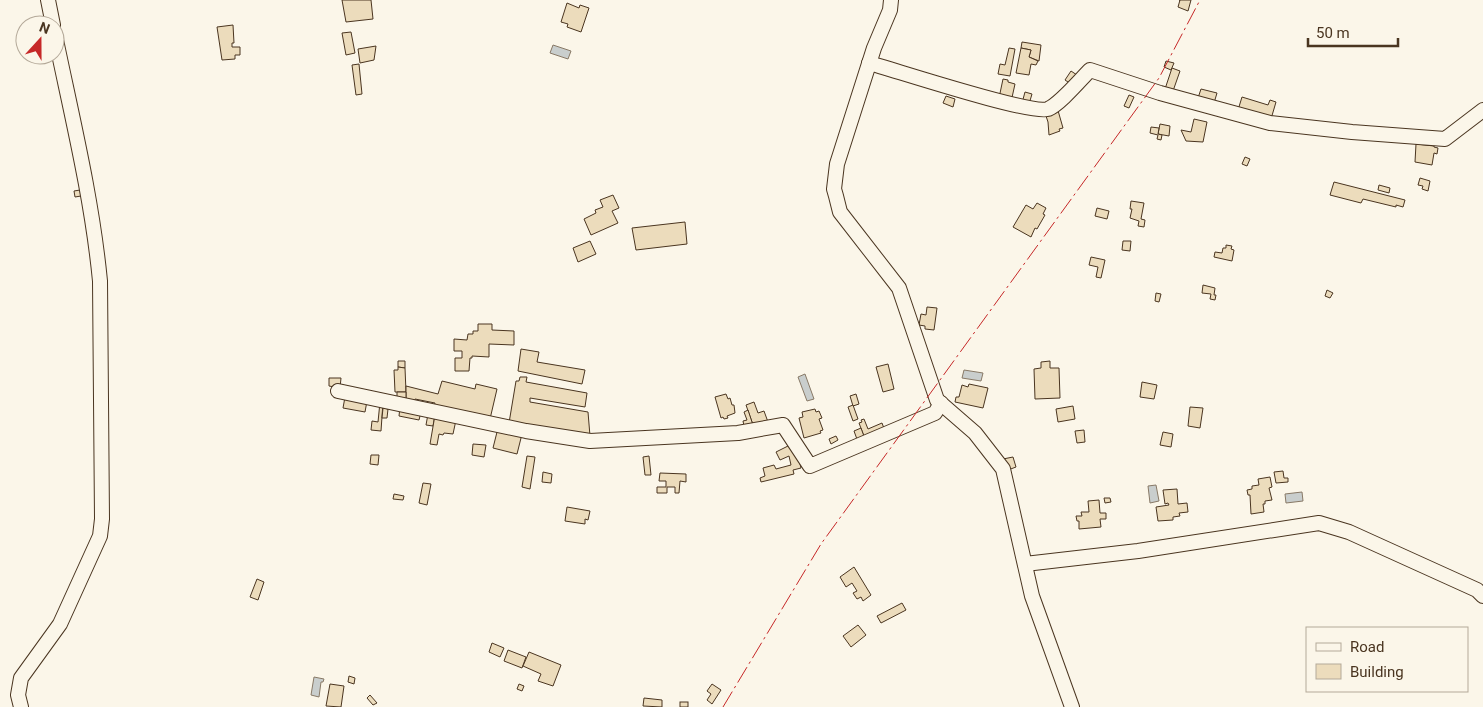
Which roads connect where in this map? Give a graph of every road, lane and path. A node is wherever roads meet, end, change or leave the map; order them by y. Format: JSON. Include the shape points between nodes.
{"nodes":[{"id":1,"x":48,"y":0,"type":"edge"},
{"id":2,"x":892,"y":0,"type":"edge"},
{"id":3,"x":51,"y":15,"type":"edge"},
{"id":4,"x":869,"y":63,"type":"junction"},
{"id":5,"x":61,"y":65,"type":"edge"},
{"id":6,"x":1483,"y":110,"type":"edge"},
{"id":7,"x":338,"y":391,"type":"dead end"},
{"id":8,"x":940,"y":403,"type":"junction"},
{"id":9,"x":1025,"y":564,"type":"junction"},
{"id":10,"x":1483,"y":596,"type":"edge"},
{"id":11,"x":20,"y":707,"type":"edge"},
{"id":12,"x":1072,"y":707,"type":"edge"}],
"edges":[{"from":1,"to":3,"type":"street"},
{"from":2,"to":4,"type":"street"},
{"from":4,"to":6,"type":"street","via":[[1032,109],[1047,109],[1090,70],[1270,123],[1352,132],[1444,139]]},
{"from":4,"to":8,"type":"street","via":[[837,164],[834,189],[840,212],[899,288]]},
{"from":5,"to":11,"type":"street","via":[[96,242],[100,281],[102,519],[100,536],[60,624],[21,678]]},
{"from":7,"to":8,"type":"street","via":[[526,431],[590,441],[738,433],[783,425],[810,466],[934,413]]},
{"from":8,"to":9,"type":"street","via":[[975,433],[1003,469]]},
{"from":9,"to":10,"type":"street","via":[[1319,523],[1349,532],[1477,590]]},
{"from":9,"to":12,"type":"street","via":[[1032,596]]}]}
